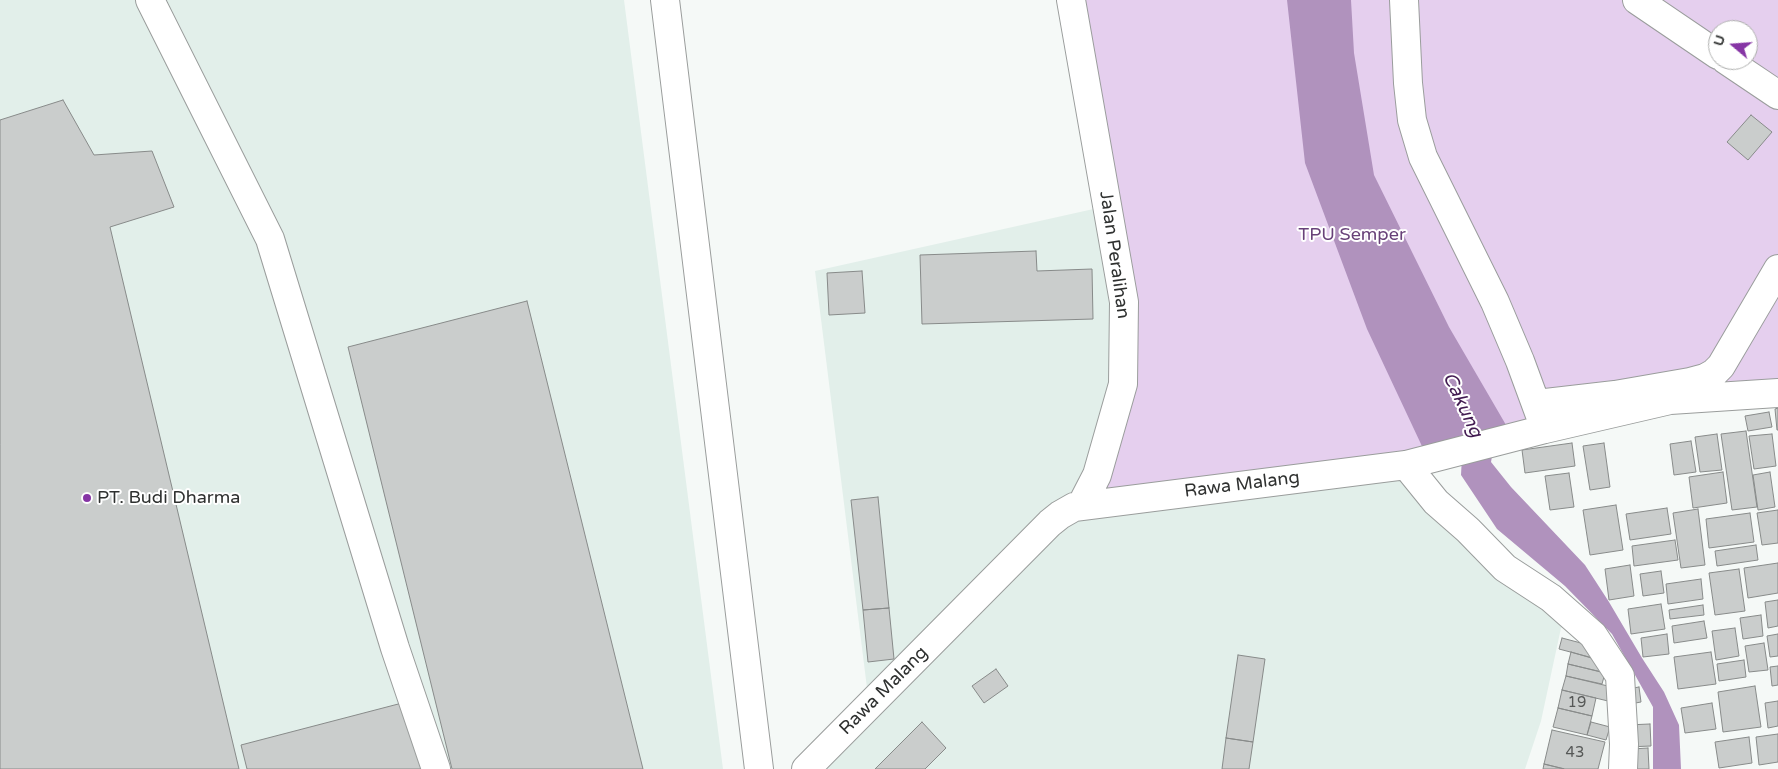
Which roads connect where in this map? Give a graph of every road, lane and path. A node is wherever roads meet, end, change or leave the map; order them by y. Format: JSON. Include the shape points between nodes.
{"nodes":[{"id":1,"x":150,"y":0,"type":"edge"},
{"id":2,"x":665,"y":0,"type":"edge"},
{"id":3,"x":1071,"y":0,"type":"edge"},
{"id":4,"x":1404,"y":0,"type":"edge"},
{"id":5,"x":1638,"y":0,"type":"edge"},
{"id":6,"x":1708,"y":48,"type":"edge"},
{"id":7,"x":1741,"y":70,"type":"edge"},
{"id":8,"x":1778,"y":95,"type":"edge"},
{"id":9,"x":1778,"y":269,"type":"edge"},
{"id":10,"x":1778,"y":393,"type":"edge"},
{"id":11,"x":1541,"y":417,"type":"junction"},
{"id":12,"x":1413,"y":463,"type":"junction"},
{"id":13,"x":1081,"y":506,"type":"junction"},
{"id":14,"x":436,"y":769,"type":"edge"},
{"id":15,"x":759,"y":769,"type":"edge"},
{"id":16,"x":806,"y":769,"type":"edge"},
{"id":17,"x":1623,"y":769,"type":"edge"}],
"edges":[{"from":1,"to":14,"type":"street","via":[[270,239],[392,638]]},
{"from":2,"to":15,"type":"street"},
{"from":3,"to":13,"type":"street","name":"Jalan Peralihan","via":[[1124,302],[1123,384],[1097,475]]},
{"from":4,"to":11,"type":"street","via":[[1412,120],[1423,156],[1495,302]]},
{"from":5,"to":6,"type":"street"},
{"from":7,"to":8,"type":"street"},
{"from":9,"to":11,"type":"street","via":[[1714,373],[1704,378],[1615,395]]},
{"from":10,"to":11,"type":"street","name":"Rawa Malang","via":[[1670,400]]},
{"from":11,"to":12,"type":"street","name":"Rawa Malang","via":[[1513,437]]},
{"from":12,"to":13,"type":"street","name":"Rawa Malang"},
{"from":12,"to":17,"type":"street","via":[[1436,502],[1505,568],[1550,598],[1593,635],[1620,676]]},
{"from":13,"to":16,"type":"street","name":"Rawa Malang","via":[[1067,510],[1050,522]]}]}
